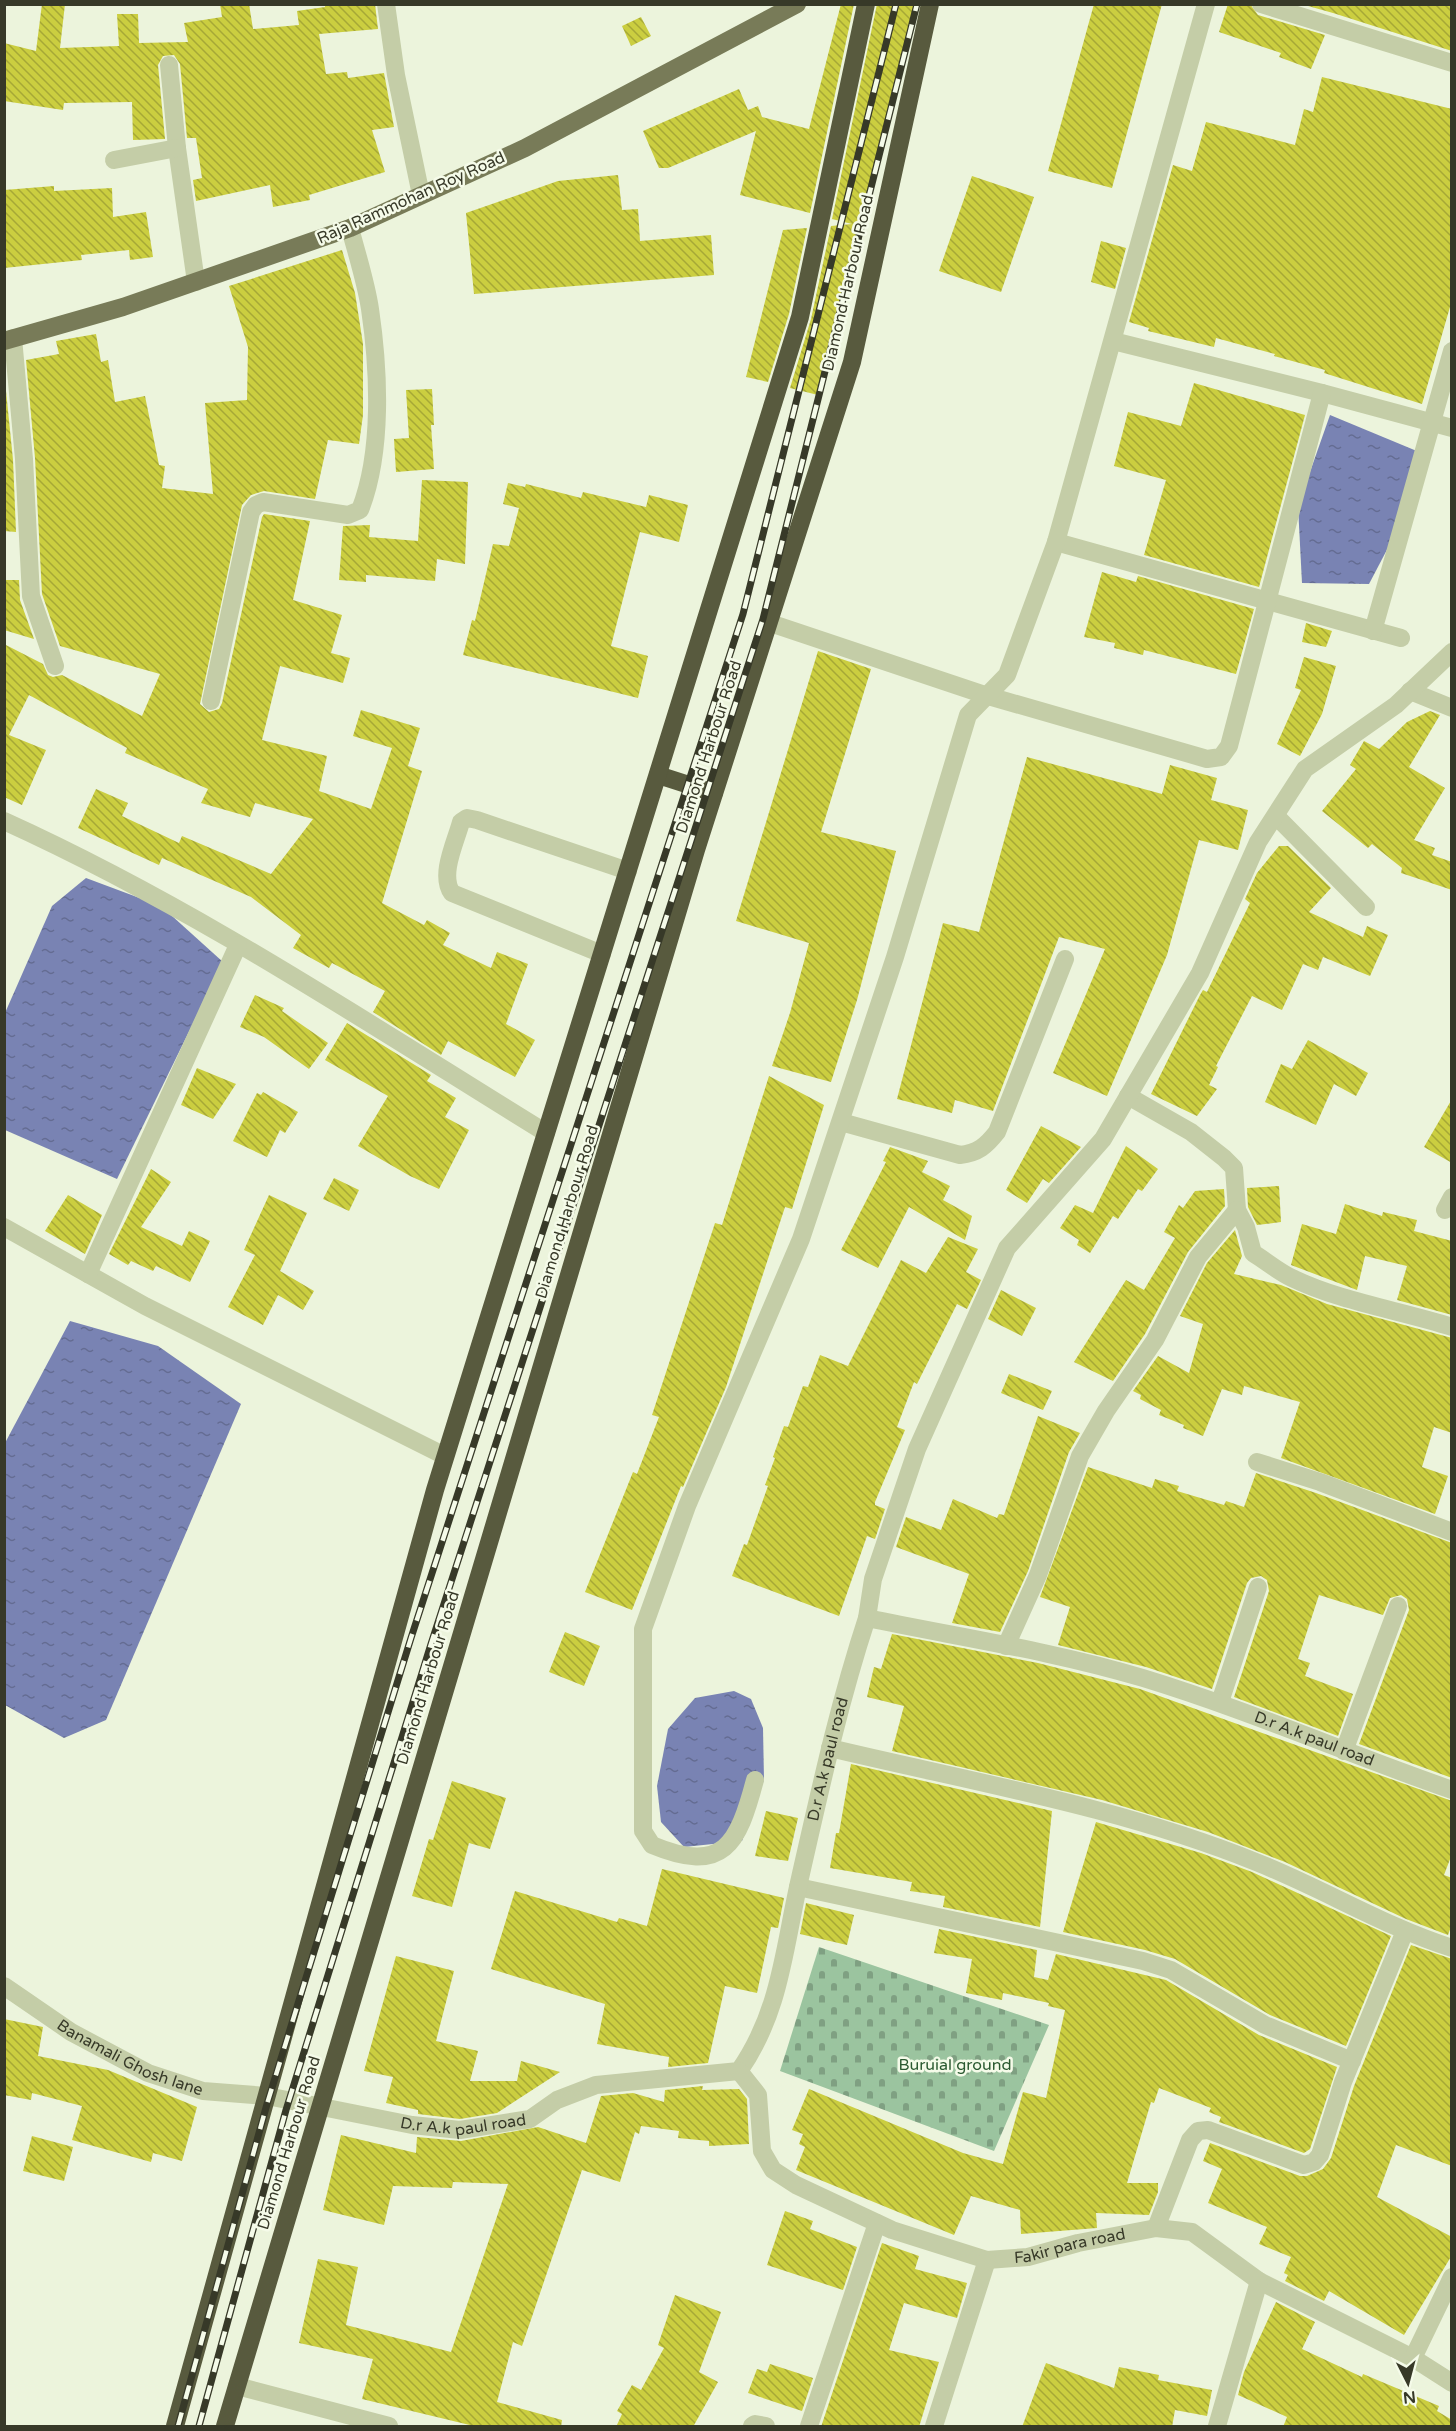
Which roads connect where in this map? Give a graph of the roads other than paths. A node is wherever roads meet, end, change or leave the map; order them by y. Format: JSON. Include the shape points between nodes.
{"nodes":[{"id":1,"x":386,"y":4,"type":"edge"},
{"id":2,"x":796,"y":4,"type":"edge"},
{"id":3,"x":866,"y":4,"type":"edge"},
{"id":4,"x":930,"y":4,"type":"edge"},
{"id":5,"x":1206,"y":4,"type":"edge"},
{"id":6,"x":1262,"y":4,"type":"edge"},
{"id":7,"x":1452,"y":63,"type":"edge"},
{"id":8,"x":169,"y":65,"type":"dead end"},
{"id":9,"x":177,"y":148,"type":"junction"},
{"id":10,"x":114,"y":160,"type":"dead end"},
{"id":11,"x":421,"y":195,"type":"junction"},
{"id":12,"x":350,"y":228,"type":"junction"},
{"id":13,"x":196,"y":282,"type":"junction"},
{"id":14,"x":9,"y":340,"type":"edge"},
{"id":15,"x":1113,"y":341,"type":"junction"},
{"id":16,"x":1452,"y":351,"type":"edge"},
{"id":17,"x":1322,"y":393,"type":"junction"},
{"id":18,"x":1431,"y":423,"type":"junction"},
{"id":19,"x":1452,"y":428,"type":"edge"},
{"id":20,"x":1056,"y":542,"type":"junction"},
{"id":21,"x":1267,"y":601,"type":"junction"},
{"id":22,"x":770,"y":623,"type":"junction"},
{"id":23,"x":1373,"y":631,"type":"junction"},
{"id":24,"x":1401,"y":638,"type":"dead end"},
{"id":25,"x":1452,"y":652,"type":"edge"},
{"id":26,"x":55,"y":666,"type":"dead end"},
{"id":27,"x":1410,"y":691,"type":"junction"},
{"id":28,"x":985,"y":695,"type":"junction"},
{"id":29,"x":211,"y":701,"type":"dead end"},
{"id":30,"x":1452,"y":708,"type":"edge"},
{"id":31,"x":658,"y":775,"type":"junction"},
{"id":32,"x":714,"y":794,"type":"junction"},
{"id":33,"x":1276,"y":816,"type":"junction"},
{"id":34,"x":4,"y":821,"type":"edge"},
{"id":35,"x":628,"y":871,"type":"junction"},
{"id":36,"x":1366,"y":907,"type":"dead end"},
{"id":37,"x":238,"y":945,"type":"junction"},
{"id":38,"x":602,"y":954,"type":"junction"},
{"id":39,"x":1065,"y":959,"type":"dead end"},
{"id":40,"x":1128,"y":1096,"type":"junction"},
{"id":41,"x":841,"y":1122,"type":"junction"},
{"id":42,"x":546,"y":1132,"type":"junction"},
{"id":43,"x":1237,"y":1210,"type":"junction"},
{"id":44,"x":4,"y":1227,"type":"edge"},
{"id":45,"x":88,"y":1274,"type":"junction"},
{"id":46,"x":1452,"y":1328,"type":"edge"},
{"id":47,"x":446,"y":1456,"type":"junction"},
{"id":48,"x":1257,"y":1462,"type":"dead end"},
{"id":49,"x":1452,"y":1532,"type":"edge"},
{"id":50,"x":1258,"y":1587,"type":"dead end"},
{"id":51,"x":1398,"y":1606,"type":"dead end"},
{"id":52,"x":867,"y":1618,"type":"junction"},
{"id":53,"x":1006,"y":1646,"type":"junction"},
{"id":54,"x":1220,"y":1702,"type":"junction"},
{"id":55,"x":830,"y":1748,"type":"junction"},
{"id":56,"x":1344,"y":1751,"type":"junction"},
{"id":57,"x":755,"y":1780,"type":"dead end"},
{"id":58,"x":1452,"y":1790,"type":"edge"},
{"id":59,"x":798,"y":1887,"type":"junction"},
{"id":60,"x":1405,"y":1931,"type":"junction"},
{"id":61,"x":1452,"y":1948,"type":"edge"},
{"id":62,"x":4,"y":1986,"type":"edge"},
{"id":63,"x":1352,"y":2061,"type":"junction"},
{"id":64,"x":739,"y":2071,"type":"junction"},
{"id":65,"x":267,"y":2096,"type":"junction"},
{"id":66,"x":320,"y":2108,"type":"junction"},
{"id":67,"x":877,"y":2223,"type":"junction"},
{"id":68,"x":1156,"y":2228,"type":"junction"},
{"id":69,"x":987,"y":2260,"type":"junction"},
{"id":70,"x":1452,"y":2277,"type":"edge"},
{"id":71,"x":1259,"y":2281,"type":"junction"},
{"id":72,"x":1413,"y":2358,"type":"junction"},
{"id":73,"x":1452,"y":2383,"type":"edge"},
{"id":74,"x":237,"y":2386,"type":"junction"},
{"id":75,"x":175,"y":2427,"type":"edge"},
{"id":76,"x":225,"y":2427,"type":"edge"},
{"id":77,"x":388,"y":2427,"type":"edge"},
{"id":78,"x":752,"y":2427,"type":"edge"},
{"id":79,"x":766,"y":2427,"type":"edge"},
{"id":80,"x":809,"y":2427,"type":"edge"},
{"id":81,"x":934,"y":2427,"type":"edge"},
{"id":82,"x":1217,"y":2427,"type":"edge"}],
"edges":[{"from":1,"to":11,"type":"street"},
{"from":2,"to":11,"type":"main road","name":"Raja Rammohan Roy Road","via":[[525,148]]},
{"from":3,"to":31,"type":"highway","name":"Diamond Harbour Road","via":[[800,317]]},
{"from":4,"to":22,"type":"highway","name":"Diamond Harbour Road","via":[[852,362]]},
{"from":5,"to":15,"type":"street"},
{"from":6,"to":7,"type":"street"},
{"from":8,"to":9,"type":"street"},
{"from":9,"to":10,"type":"street"},
{"from":9,"to":13,"type":"street"},
{"from":11,"to":12,"type":"main road","name":"Raja Rammohan Roy Road"},
{"from":12,"to":13,"type":"main road","name":"Raja Rammohan Roy Road"},
{"from":12,"to":29,"type":"street","via":[[370,308],[377,399],[365,497],[360,510],[348,515],[263,502],[256,505],[251,512]]},
{"from":13,"to":14,"type":"main road","name":"Raja Rammohan Roy Road"},
{"from":14,"to":26,"type":"street","via":[[24,459],[31,596]]},
{"from":15,"to":17,"type":"street"},
{"from":15,"to":20,"type":"street"},
{"from":16,"to":18,"type":"street"},
{"from":17,"to":18,"type":"street"},
{"from":17,"to":21,"type":"street"},
{"from":18,"to":19,"type":"street"},
{"from":18,"to":23,"type":"street"},
{"from":20,"to":21,"type":"street"},
{"from":20,"to":28,"type":"street","via":[[1007,675]]},
{"from":21,"to":23,"type":"street"},
{"from":21,"to":28,"type":"street","via":[[1229,746],[1221,757],[1207,759]]},
{"from":22,"to":28,"type":"street"},
{"from":22,"to":32,"type":"highway","name":"Diamond Harbour Road"},
{"from":23,"to":24,"type":"street"},
{"from":25,"to":27,"type":"street"},
{"from":27,"to":30,"type":"street"},
{"from":27,"to":33,"type":"street","via":[[1305,770]]},
{"from":28,"to":41,"type":"street","via":[[968,715]]},
{"from":31,"to":32,"type":"highway"},
{"from":31,"to":35,"type":"highway","name":"Diamond Harbour Road"},
{"from":32,"to":66,"type":"highway","name":"Diamond Harbour Road"},
{"from":33,"to":36,"type":"street"},
{"from":33,"to":40,"type":"street","via":[[1258,842],[1200,973]]},
{"from":34,"to":37,"type":"street","via":[[78,854]]},
{"from":35,"to":38,"type":"highway","name":"Diamond Harbour Road"},
{"from":35,"to":38,"type":"street","via":[[477,820],[467,818],[461,822],[447,876],[452,893]]},
{"from":37,"to":42,"type":"street"},
{"from":37,"to":45,"type":"street"},
{"from":38,"to":42,"type":"highway","name":"Diamond Harbour Road"},
{"from":39,"to":41,"type":"street","via":[[997,1132],[986,1147],[960,1155]]},
{"from":40,"to":43,"type":"street","via":[[1191,1132],[1234,1168]]},
{"from":40,"to":52,"type":"street","via":[[1103,1139],[1007,1248],[917,1449],[873,1579]]},
{"from":41,"to":57,"type":"street","via":[[801,1239],[687,1506],[643,1629],[643,1831],[652,1845],[686,1856],[712,1856],[730,1844],[743,1824]]},
{"from":42,"to":47,"type":"highway","name":"Diamond Harbour Road"},
{"from":43,"to":46,"type":"street","via":[[1253,1253],[1291,1278],[1342,1297]]},
{"from":43,"to":53,"type":"street","via":[[1198,1257],[1155,1340],[1080,1456],[1038,1575]]},
{"from":44,"to":45,"type":"street"},
{"from":45,"to":47,"type":"street"},
{"from":47,"to":65,"type":"highway","name":"Diamond Harbour Road"},
{"from":48,"to":49,"type":"street"},
{"from":50,"to":54,"type":"street"},
{"from":51,"to":56,"type":"street"},
{"from":52,"to":53,"type":"street","name":"D.r A.k paul road"},
{"from":52,"to":55,"type":"street","name":"D.r A.k paul road"},
{"from":53,"to":54,"type":"street","name":"D.r A.k paul road","via":[[1142,1678]]},
{"from":54,"to":56,"type":"street","name":"D.r A.k paul road"},
{"from":55,"to":59,"type":"street","name":"D.r A.k paul road"},
{"from":55,"to":60,"type":"street","via":[[1130,1819],[1256,1862]]},
{"from":56,"to":58,"type":"street","name":"D.r A.k paul road"},
{"from":59,"to":63,"type":"street","via":[[1161,1967],[1207,1989],[1265,2025]]},
{"from":59,"to":64,"type":"street","name":"D.r A.k paul road","via":[[773,2007]]},
{"from":60,"to":61,"type":"street"},
{"from":60,"to":63,"type":"street"},
{"from":62,"to":65,"type":"street","name":"Banamali Ghosh lane","via":[[71,2032],[148,2073],[203,2091]]},
{"from":63,"to":68,"type":"street","via":[[1320,2155],[1314,2162],[1304,2165],[1208,2130],[1198,2132],[1190,2140]]},
{"from":64,"to":66,"type":"street","name":"D.r A.k paul road","via":[[596,2085],[557,2100],[530,2119],[460,2130]]},
{"from":64,"to":67,"type":"street","name":"Fakir para road","via":[[758,2095],[762,2151],[773,2170],[796,2186]]},
{"from":65,"to":66,"type":"street","name":"Banamali Ghosh lane"},
{"from":65,"to":75,"type":"highway","name":"Diamond Harbour Road"},
{"from":66,"to":74,"type":"highway","name":"Diamond Harbour Road"},
{"from":67,"to":69,"type":"street","name":"Fakir para road"},
{"from":67,"to":80,"type":"street"},
{"from":68,"to":69,"type":"street","name":"Fakir para road","via":[[1028,2256]]},
{"from":68,"to":71,"type":"street","name":"Fakir para road","via":[[1192,2232]]},
{"from":69,"to":81,"type":"street"},
{"from":70,"to":72,"type":"street"},
{"from":71,"to":72,"type":"street","name":"Fakir para road"},
{"from":71,"to":82,"type":"street"},
{"from":72,"to":73,"type":"street","name":"Fakir para road"},
{"from":74,"to":76,"type":"highway","name":"Diamond Harbour Road"},
{"from":74,"to":77,"type":"street"},
{"from":78,"to":79,"type":"street"}]}
